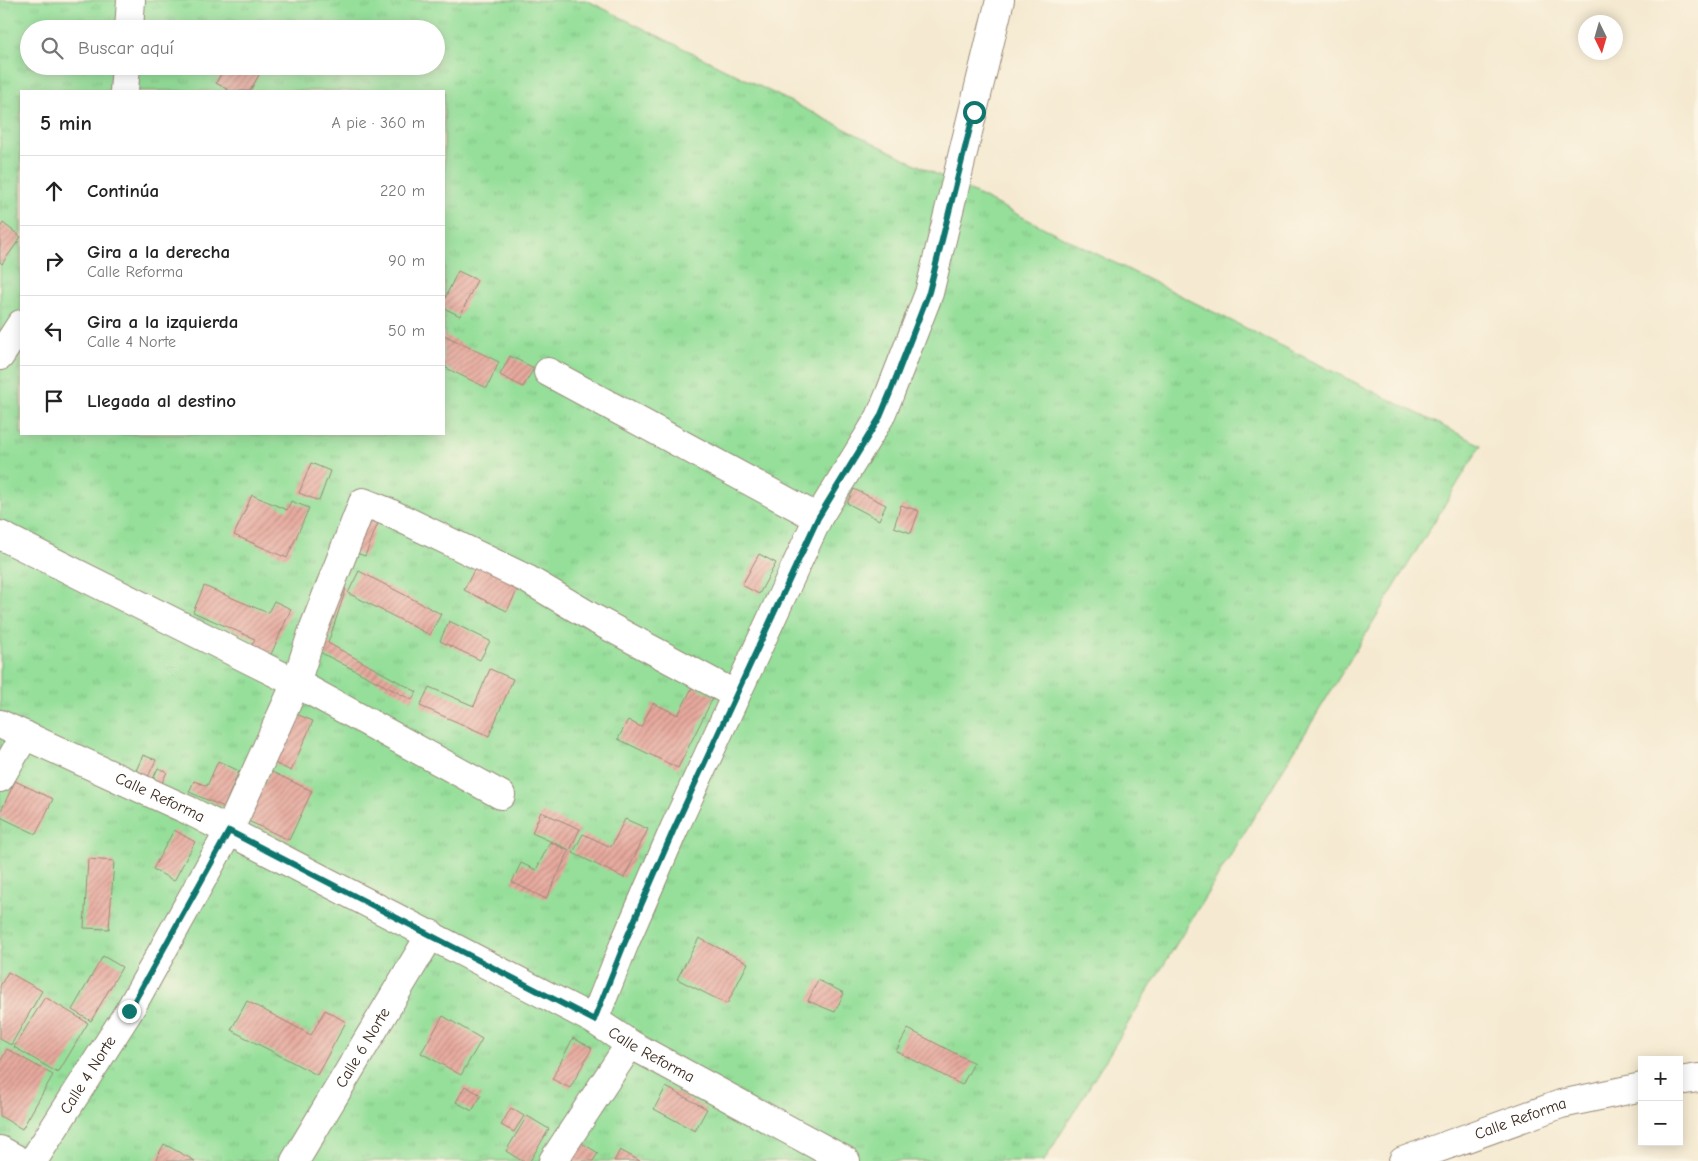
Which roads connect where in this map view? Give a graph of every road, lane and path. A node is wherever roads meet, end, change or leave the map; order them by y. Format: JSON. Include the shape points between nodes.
{"nodes":[{"id":1,"x":131,"y":0,"type":"edge"},
{"id":2,"x":1000,"y":0,"type":"edge"},
{"id":3,"x":130,"y":20,"type":"edge"},
{"id":4,"x":125,"y":75,"type":"edge"},
{"id":5,"x":124,"y":90,"type":"edge"},
{"id":6,"x":20,"y":326,"type":"edge"},
{"id":7,"x":0,"y":356,"type":"edge"},
{"id":8,"x":548,"y":372,"type":"dead end"},
{"id":9,"x":818,"y":518,"type":"junction"},
{"id":10,"x":0,"y":535,"type":"edge"},
{"id":11,"x":296,"y":684,"type":"junction"},
{"id":12,"x":736,"y":695,"type":"junction"},
{"id":13,"x":0,"y":724,"type":"edge"},
{"id":14,"x":25,"y":735,"type":"junction"},
{"id":15,"x":0,"y":778,"type":"edge"},
{"id":16,"x":501,"y":795,"type":"dead end"},
{"id":17,"x":229,"y":831,"type":"junction"},
{"id":18,"x":431,"y":934,"type":"junction"},
{"id":19,"x":594,"y":1020,"type":"junction"},
{"id":20,"x":630,"y":1044,"type":"junction"},
{"id":21,"x":1698,"y":1078,"type":"edge"},
{"id":22,"x":1683,"y":1080,"type":"edge"},
{"id":23,"x":1638,"y":1088,"type":"edge"},
{"id":24,"x":0,"y":1150,"type":"edge"},
{"id":25,"x":20,"y":1161,"type":"edge"},
{"id":26,"x":33,"y":1161,"type":"edge"},
{"id":27,"x":295,"y":1161,"type":"edge"},
{"id":28,"x":553,"y":1161,"type":"edge"},
{"id":29,"x":846,"y":1161,"type":"edge"},
{"id":30,"x":1403,"y":1161,"type":"edge"}],
"edges":[{"from":1,"to":3,"type":"street"},
{"from":2,"to":9,"type":"street","via":[[929,292],[880,417]]},
{"from":4,"to":5,"type":"street"},
{"from":6,"to":7,"type":"street"},
{"from":8,"to":9,"type":"street"},
{"from":9,"to":12,"type":"street"},
{"from":10,"to":11,"type":"street"},
{"from":11,"to":12,"type":"street","name":"Calle 4 Norte","via":[[313,630],[363,502],[526,579]]},
{"from":11,"to":16,"type":"street"},
{"from":11,"to":17,"type":"street","name":"Calle 4 Norte"},
{"from":12,"to":19,"type":"street","via":[[674,829]]},
{"from":13,"to":14,"type":"street","name":"Calle Reforma"},
{"from":14,"to":15,"type":"street"},
{"from":14,"to":17,"type":"street","name":"Calle Reforma"},
{"from":17,"to":18,"type":"street","name":"Calle Reforma"},
{"from":17,"to":26,"type":"street","name":"Calle 4 Norte","via":[[129,1011]]},
{"from":18,"to":19,"type":"street","name":"Calle Reforma"},
{"from":18,"to":27,"type":"street","name":"Calle 6 Norte"},
{"from":19,"to":20,"type":"street","name":"Calle Reforma"},
{"from":20,"to":28,"type":"street"},
{"from":20,"to":29,"type":"street","name":"Calle Reforma"},
{"from":21,"to":22,"type":"street"},
{"from":23,"to":30,"type":"street","name":"Calle Reforma","via":[[1561,1104]]},
{"from":24,"to":25,"type":"street"}]}
